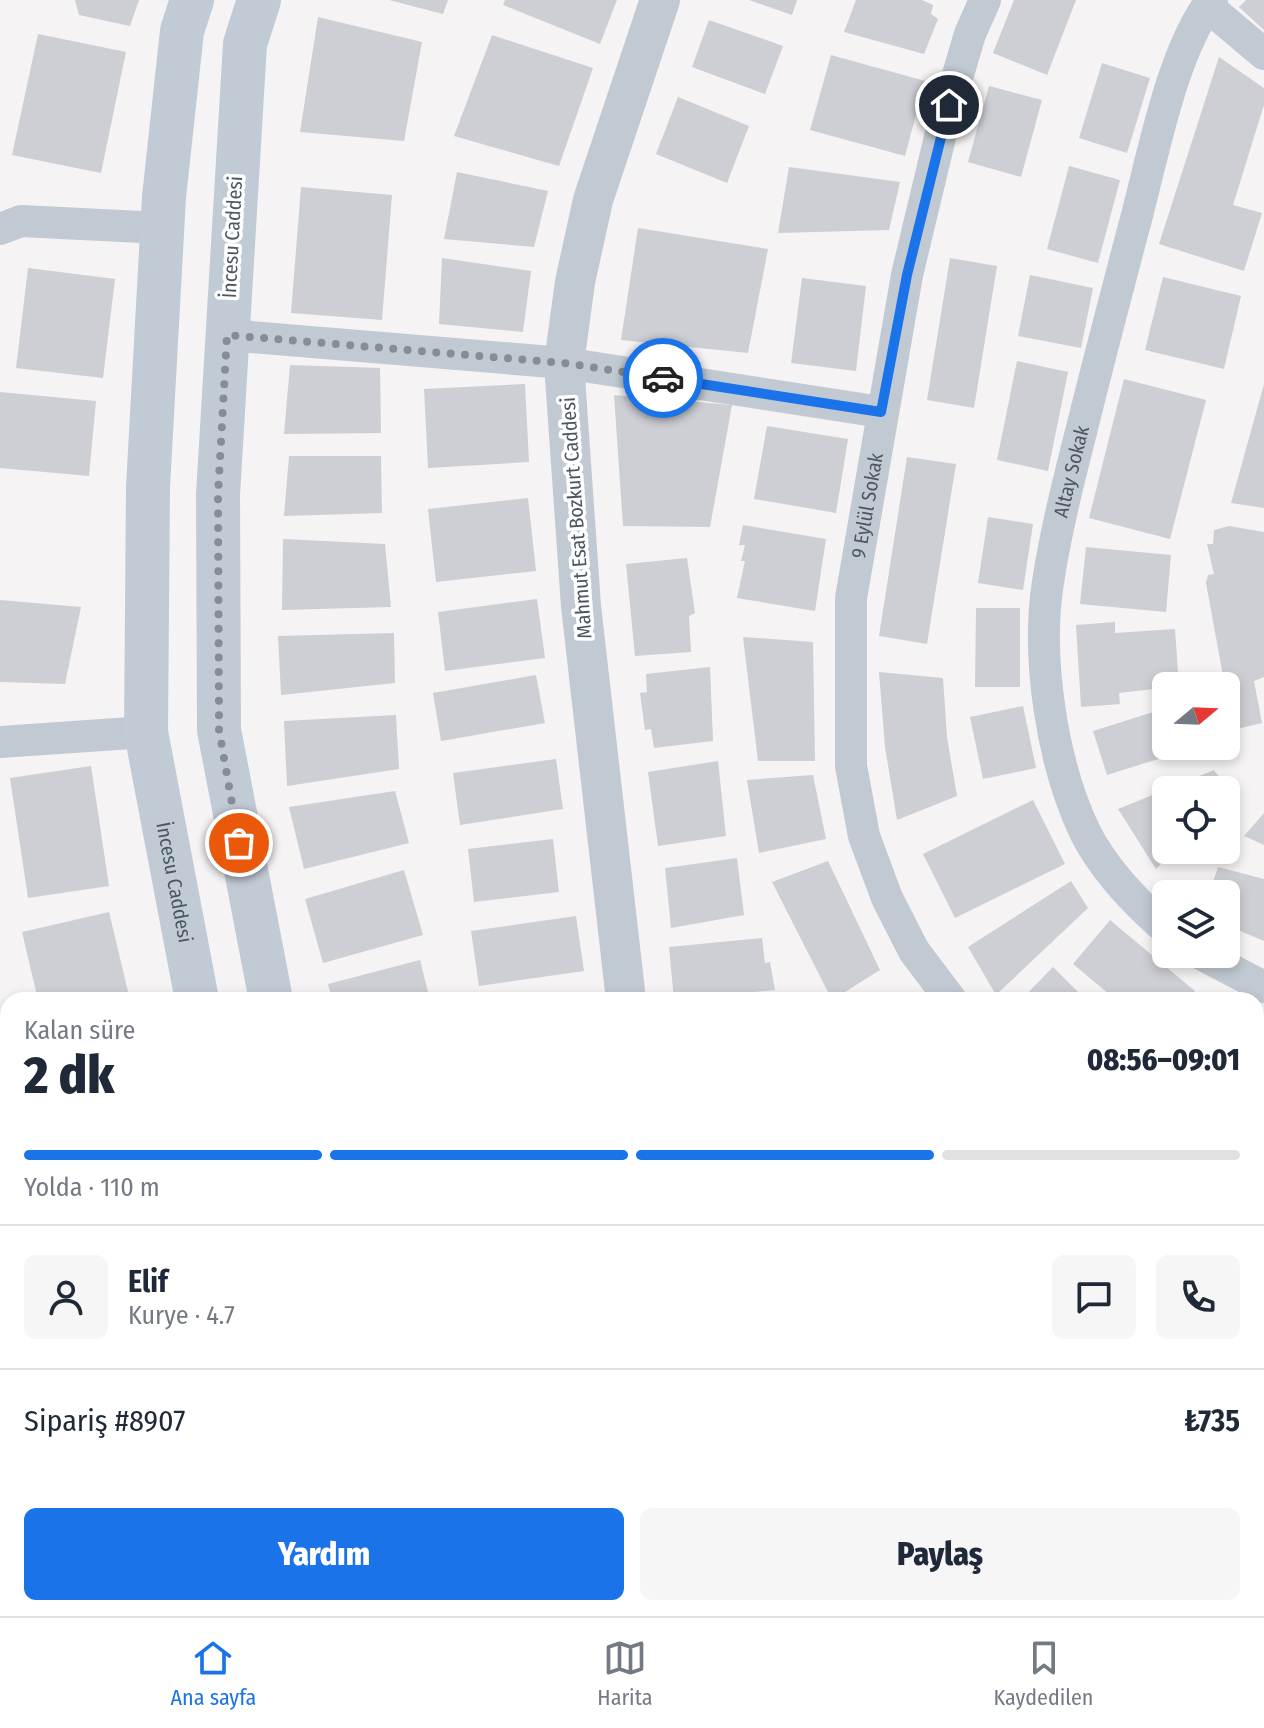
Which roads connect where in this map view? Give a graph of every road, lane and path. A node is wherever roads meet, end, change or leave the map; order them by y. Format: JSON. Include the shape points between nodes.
{"nodes":[{"id":1,"x":192,"y":0,"type":"edge"},
{"id":2,"x":259,"y":0,"type":"edge"},
{"id":3,"x":660,"y":0,"type":"edge"},
{"id":4,"x":985,"y":0,"type":"edge"},
{"id":5,"x":1210,"y":3,"type":"edge"},
{"id":6,"x":1264,"y":54,"type":"edge"},
{"id":7,"x":162,"y":228,"type":"junction"},
{"id":8,"x":0,"y":229,"type":"edge"},
{"id":9,"x":227,"y":335,"type":"junction"},
{"id":10,"x":564,"y":363,"type":"junction"},
{"id":11,"x":881,"y":412,"type":"junction"},
{"id":12,"x":146,"y":732,"type":"junction"},
{"id":13,"x":0,"y":742,"type":"edge"},
{"id":14,"x":1152,"y":917,"type":"edge"},
{"id":15,"x":1228,"y":968,"type":"edge"},
{"id":16,"x":1264,"y":987,"type":"edge"},
{"id":17,"x":195,"y":992,"type":"edge"},
{"id":18,"x":269,"y":992,"type":"edge"},
{"id":19,"x":625,"y":992,"type":"edge"},
{"id":20,"x":945,"y":992,"type":"edge"}],
"edges":[{"from":1,"to":7,"type":"main road","name":"İncesu Caddesi","via":[[182,31]]},
{"from":2,"to":9,"type":"main road","name":"İncesu Caddesi","via":[[245,44]]},
{"from":3,"to":10,"type":"street","name":"Mahmut Esat Bozkurt Caddesi","via":[[593,200]]},
{"from":4,"to":11,"type":"street","name":"9 Eylül Sokak","via":[[942,129]]},
{"from":5,"to":6,"type":"street"},
{"from":5,"to":14,"type":"street","name":"Altay Sokak","via":[[1183,53],[1157,142],[1047,585],[1051,719],[1065,775],[1085,832]]},
{"from":7,"to":8,"type":"street","via":[[34,221]]},
{"from":7,"to":12,"type":"main road","name":"İncesu Caddesi","via":[[148,487]]},
{"from":9,"to":10,"type":"street"},
{"from":9,"to":18,"type":"main road","name":"İncesu Caddesi","via":[[218,495],[219,730]]},
{"from":10,"to":11,"type":"street"},
{"from":10,"to":19,"type":"street","name":"Mahmut Esat Bozkurt Caddesi","via":[[581,606]]},
{"from":11,"to":20,"type":"street","name":"9 Eylül Sokak","via":[[851,598],[851,766],[864,836],[887,898],[914,951]]},
{"from":12,"to":13,"type":"street"},
{"from":12,"to":17,"type":"main road","name":"İncesu Caddesi"},
{"from":15,"to":16,"type":"street"}]}
